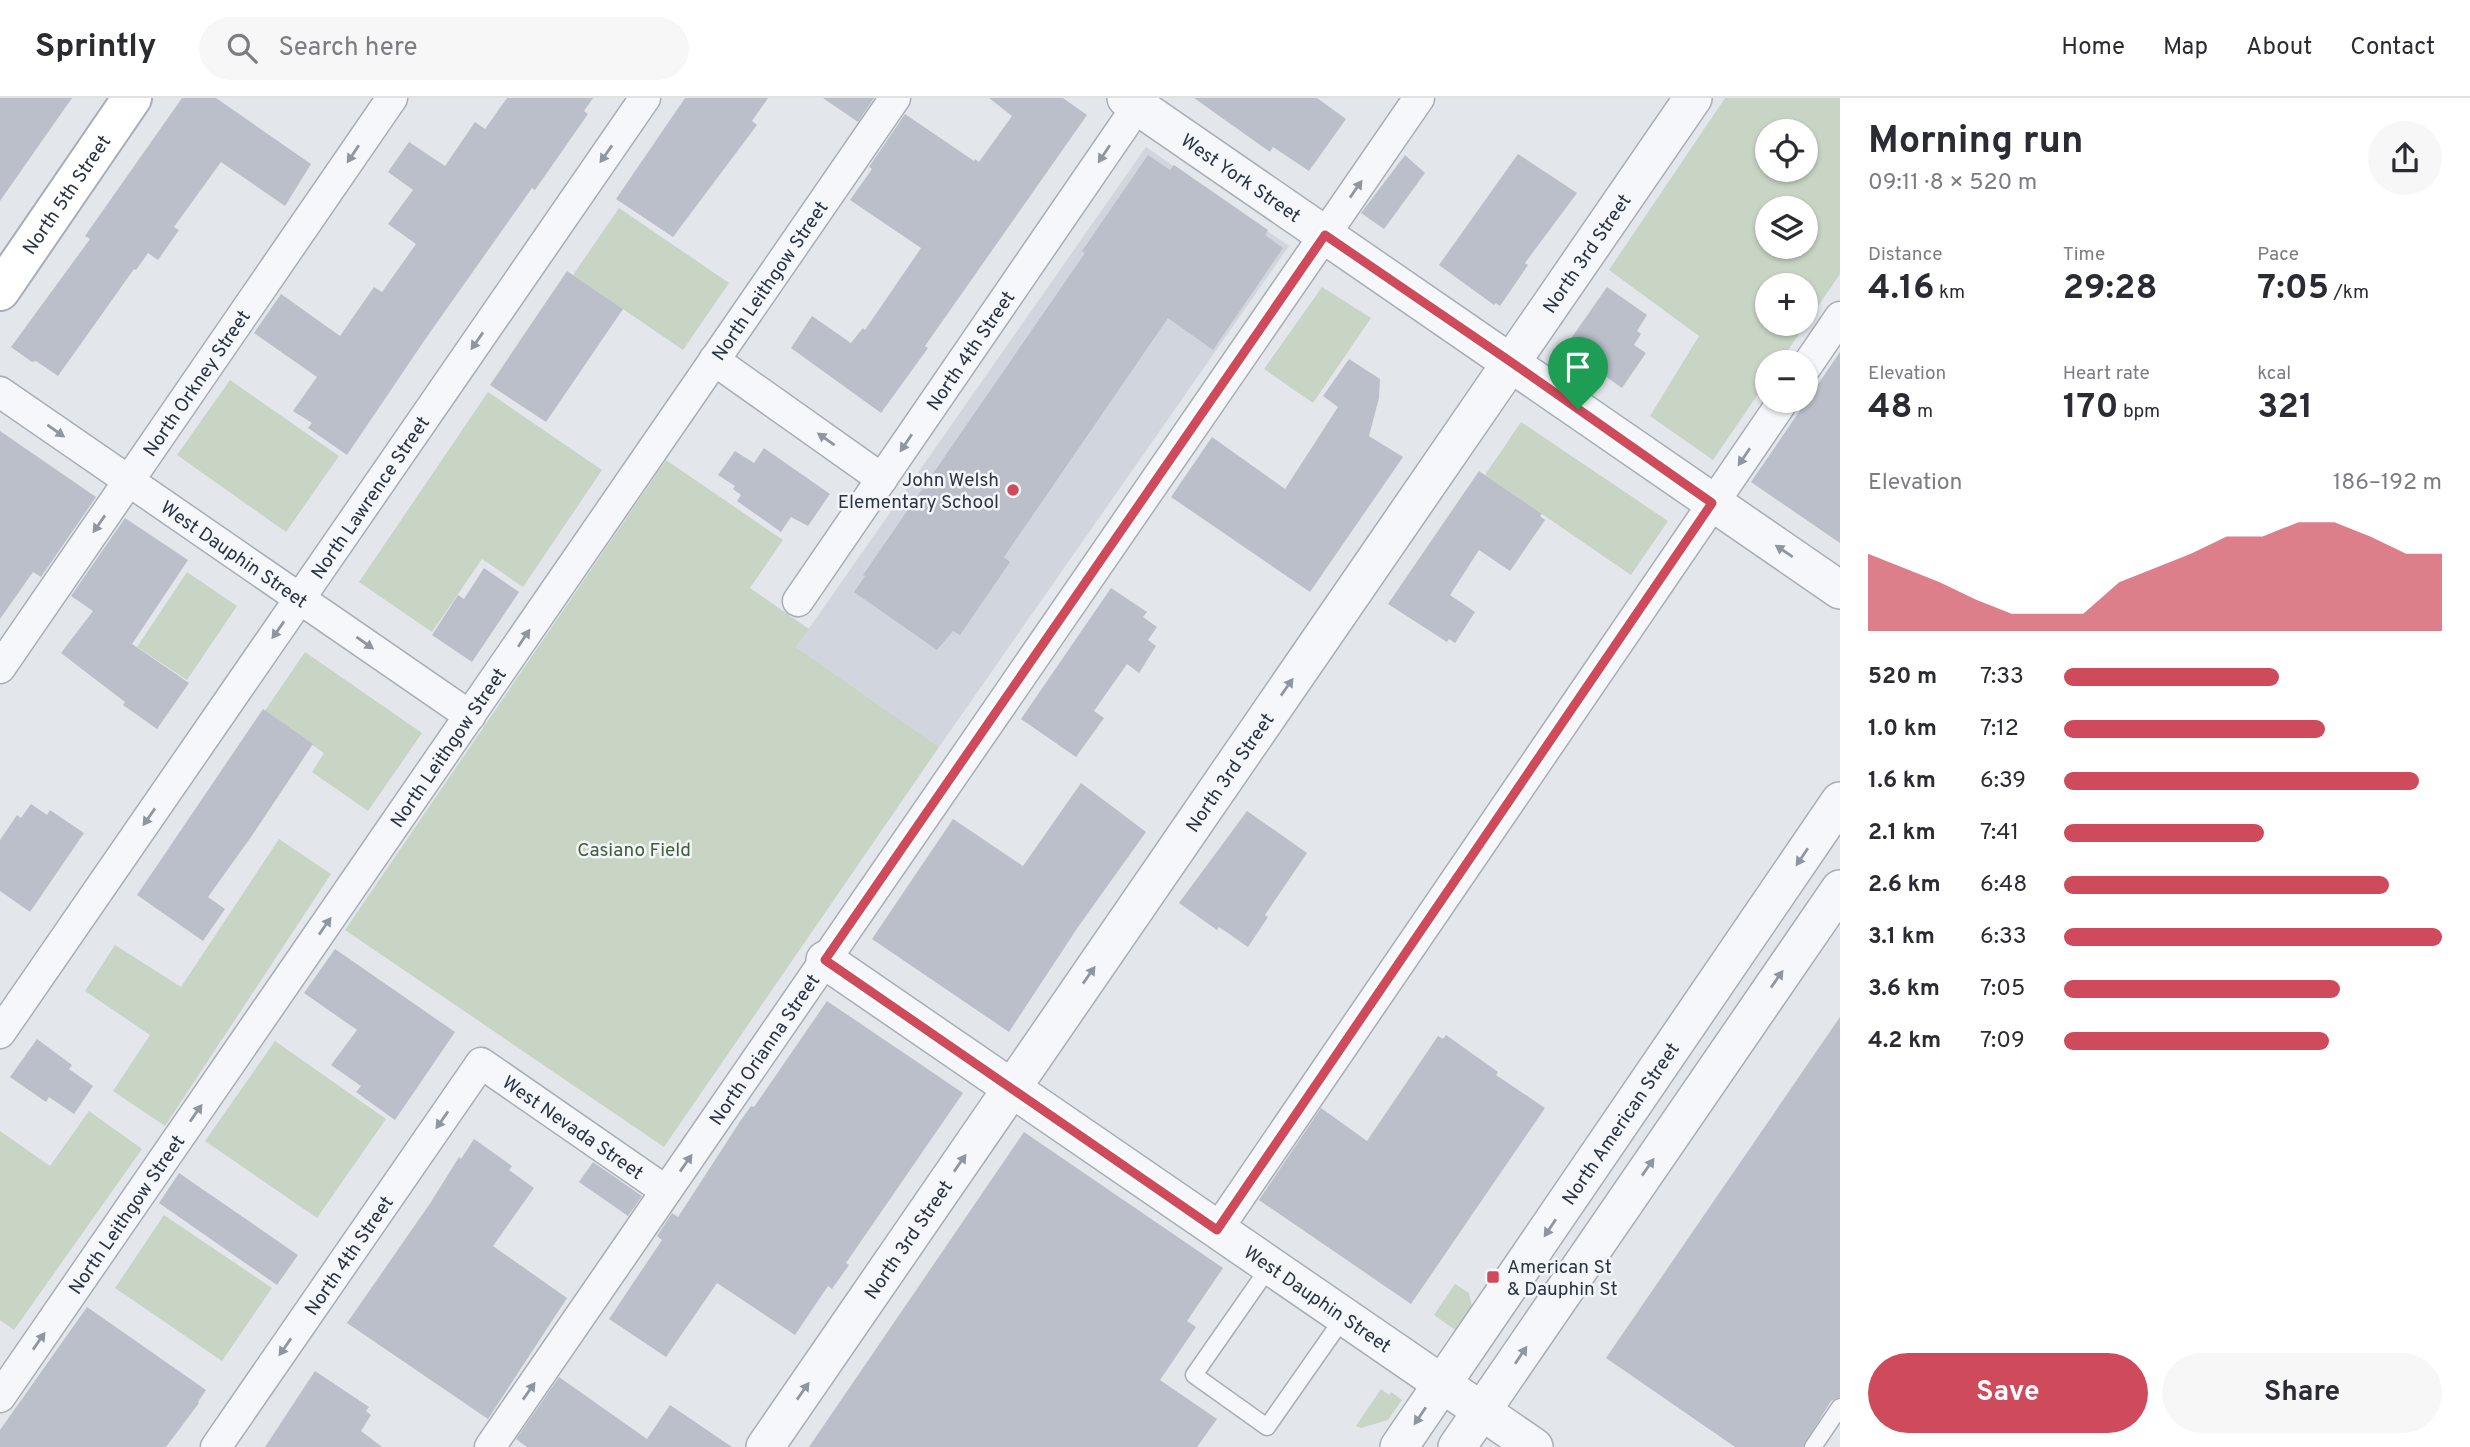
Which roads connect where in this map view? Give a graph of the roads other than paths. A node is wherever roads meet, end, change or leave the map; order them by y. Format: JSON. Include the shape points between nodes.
{"nodes":[{"id":1,"x":132,"y":98,"type":"edge"},
{"id":2,"x":391,"y":98,"type":"edge"},
{"id":3,"x":645,"y":98,"type":"edge"},
{"id":4,"x":895,"y":98,"type":"edge"},
{"id":5,"x":1419,"y":98,"type":"edge"},
{"id":6,"x":1693,"y":98,"type":"edge"},
{"id":7,"x":1135,"y":101,"type":"edge"},
{"id":8,"x":1325,"y":235,"type":"junction"},
{"id":9,"x":0,"y":291,"type":"edge"},
{"id":10,"x":1840,"y":317,"type":"edge"},
{"id":11,"x":1818,"y":350,"type":"edge"},
{"id":12,"x":714,"y":360,"type":"junction"},
{"id":13,"x":1511,"y":362,"type":"junction"},
{"id":14,"x":0,"y":392,"type":"edge"},
{"id":15,"x":1775,"y":413,"type":"edge"},
{"id":16,"x":882,"y":479,"type":"junction"},
{"id":17,"x":129,"y":481,"type":"junction"},
{"id":18,"x":1712,"y":503,"type":"junction"},
{"id":19,"x":1840,"y":590,"type":"edge"},
{"id":20,"x":300,"y":598,"type":"junction"},
{"id":21,"x":798,"y":601,"type":"dead end"},
{"id":22,"x":0,"y":668,"type":"edge"},
{"id":23,"x":470,"y":716,"type":"junction"},
{"id":24,"x":1840,"y":801,"type":"edge"},
{"id":25,"x":1840,"y":889,"type":"edge"},
{"id":26,"x":825,"y":960,"type":"junction"},
{"id":27,"x":0,"y":1034,"type":"edge"},
{"id":28,"x":481,"y":1063,"type":"joint"},
{"id":29,"x":1012,"y":1088,"type":"junction"},
{"id":30,"x":667,"y":1191,"type":"junction"},
{"id":31,"x":1217,"y":1230,"type":"junction"},
{"id":32,"x":1270,"y":1266,"type":"junction"},
{"id":33,"x":1344,"y":1317,"type":"junction"},
{"id":34,"x":1442,"y":1384,"type":"junction"},
{"id":35,"x":0,"y":1397,"type":"edge"},
{"id":36,"x":1840,"y":1407,"type":"edge"},
{"id":37,"x":1482,"y":1411,"type":"junction"},
{"id":38,"x":216,"y":1447,"type":"edge"},
{"id":39,"x":490,"y":1447,"type":"edge"},
{"id":40,"x":765,"y":1447,"type":"edge"},
{"id":41,"x":1399,"y":1447,"type":"edge"},
{"id":42,"x":1457,"y":1447,"type":"edge"},
{"id":43,"x":1534,"y":1447,"type":"edge"},
{"id":44,"x":1813,"y":1447,"type":"edge"}],
"edges":[{"from":1,"to":9,"type":"main road","name":"North 5th Street"},
{"from":2,"to":17,"type":"street","name":"North Orkney Street","one_way":true},
{"from":3,"to":20,"type":"street","name":"North Lawrence Street","one_way":true},
{"from":4,"to":12,"type":"street","name":"North Leithgow Street"},
{"from":8,"to":5,"type":"street","name":"North Orianna Street","one_way":true},
{"from":6,"to":13,"type":"street","name":"North 3rd Street"},
{"from":7,"to":8,"type":"street","name":"West York Street"},
{"from":7,"to":16,"type":"street","name":"North 4th Street","one_way":true},
{"from":8,"to":13,"type":"street","name":"West York Street"},
{"from":8,"to":26,"type":"street","name":"North Orianna Street"},
{"from":10,"to":11,"type":"street"},
{"from":16,"to":12,"type":"street","one_way":true},
{"from":23,"to":12,"type":"street","name":"North Leithgow Street","one_way":true},
{"from":13,"to":18,"type":"street","name":"West York Street"},
{"from":29,"to":13,"type":"street","name":"North 3rd Street","one_way":true},
{"from":14,"to":17,"type":"street","name":"West Dauphin Street","one_way":true},
{"from":15,"to":18,"type":"street","one_way":true},
{"from":16,"to":21,"type":"street","name":"North 4th Street"},
{"from":17,"to":20,"type":"street","name":"West Dauphin Street"},
{"from":17,"to":22,"type":"street","name":"North Orkney Street","one_way":true},
{"from":19,"to":18,"type":"street","name":"West York Street","one_way":true},
{"from":18,"to":31,"type":"street"},
{"from":20,"to":23,"type":"street","name":"West Dauphin Street","one_way":true},
{"from":20,"to":27,"type":"street","name":"North Lawrence Street","one_way":true},
{"from":35,"to":23,"type":"street","name":"North Leithgow Street","one_way":true},
{"from":24,"to":34,"type":"street","name":"North American Street","one_way":true},
{"from":37,"to":25,"type":"street","one_way":true},
{"from":26,"to":29,"type":"street","name":"West Dauphin Street"},
{"from":30,"to":26,"type":"street","name":"North Orianna Street","one_way":true},
{"from":28,"to":30,"type":"street","name":"West Nevada Street"},
{"from":28,"to":38,"type":"street","name":"North 4th Street","one_way":true},
{"from":29,"to":31,"type":"street","name":"West Dauphin Street"},
{"from":40,"to":29,"type":"street","name":"North 3rd Street","one_way":true},
{"from":39,"to":30,"type":"street","name":"North Orianna Street","one_way":true},
{"from":31,"to":32,"type":"street","name":"West Dauphin Street"},
{"from":32,"to":33,"type":"street","name":"West Dauphin Street"},
{"from":32,"to":33,"type":"lane","via":[[1194,1375],[1267,1427]]},
{"from":33,"to":34,"type":"street","name":"West Dauphin Street"},
{"from":34,"to":37,"type":"street","name":"West Dauphin Street"},
{"from":34,"to":41,"type":"street","name":"North American Street","one_way":true},
{"from":36,"to":44,"type":"lane"},
{"from":37,"to":42,"type":"street"},
{"from":37,"to":43,"type":"street","name":"West Dauphin Street"}]}
